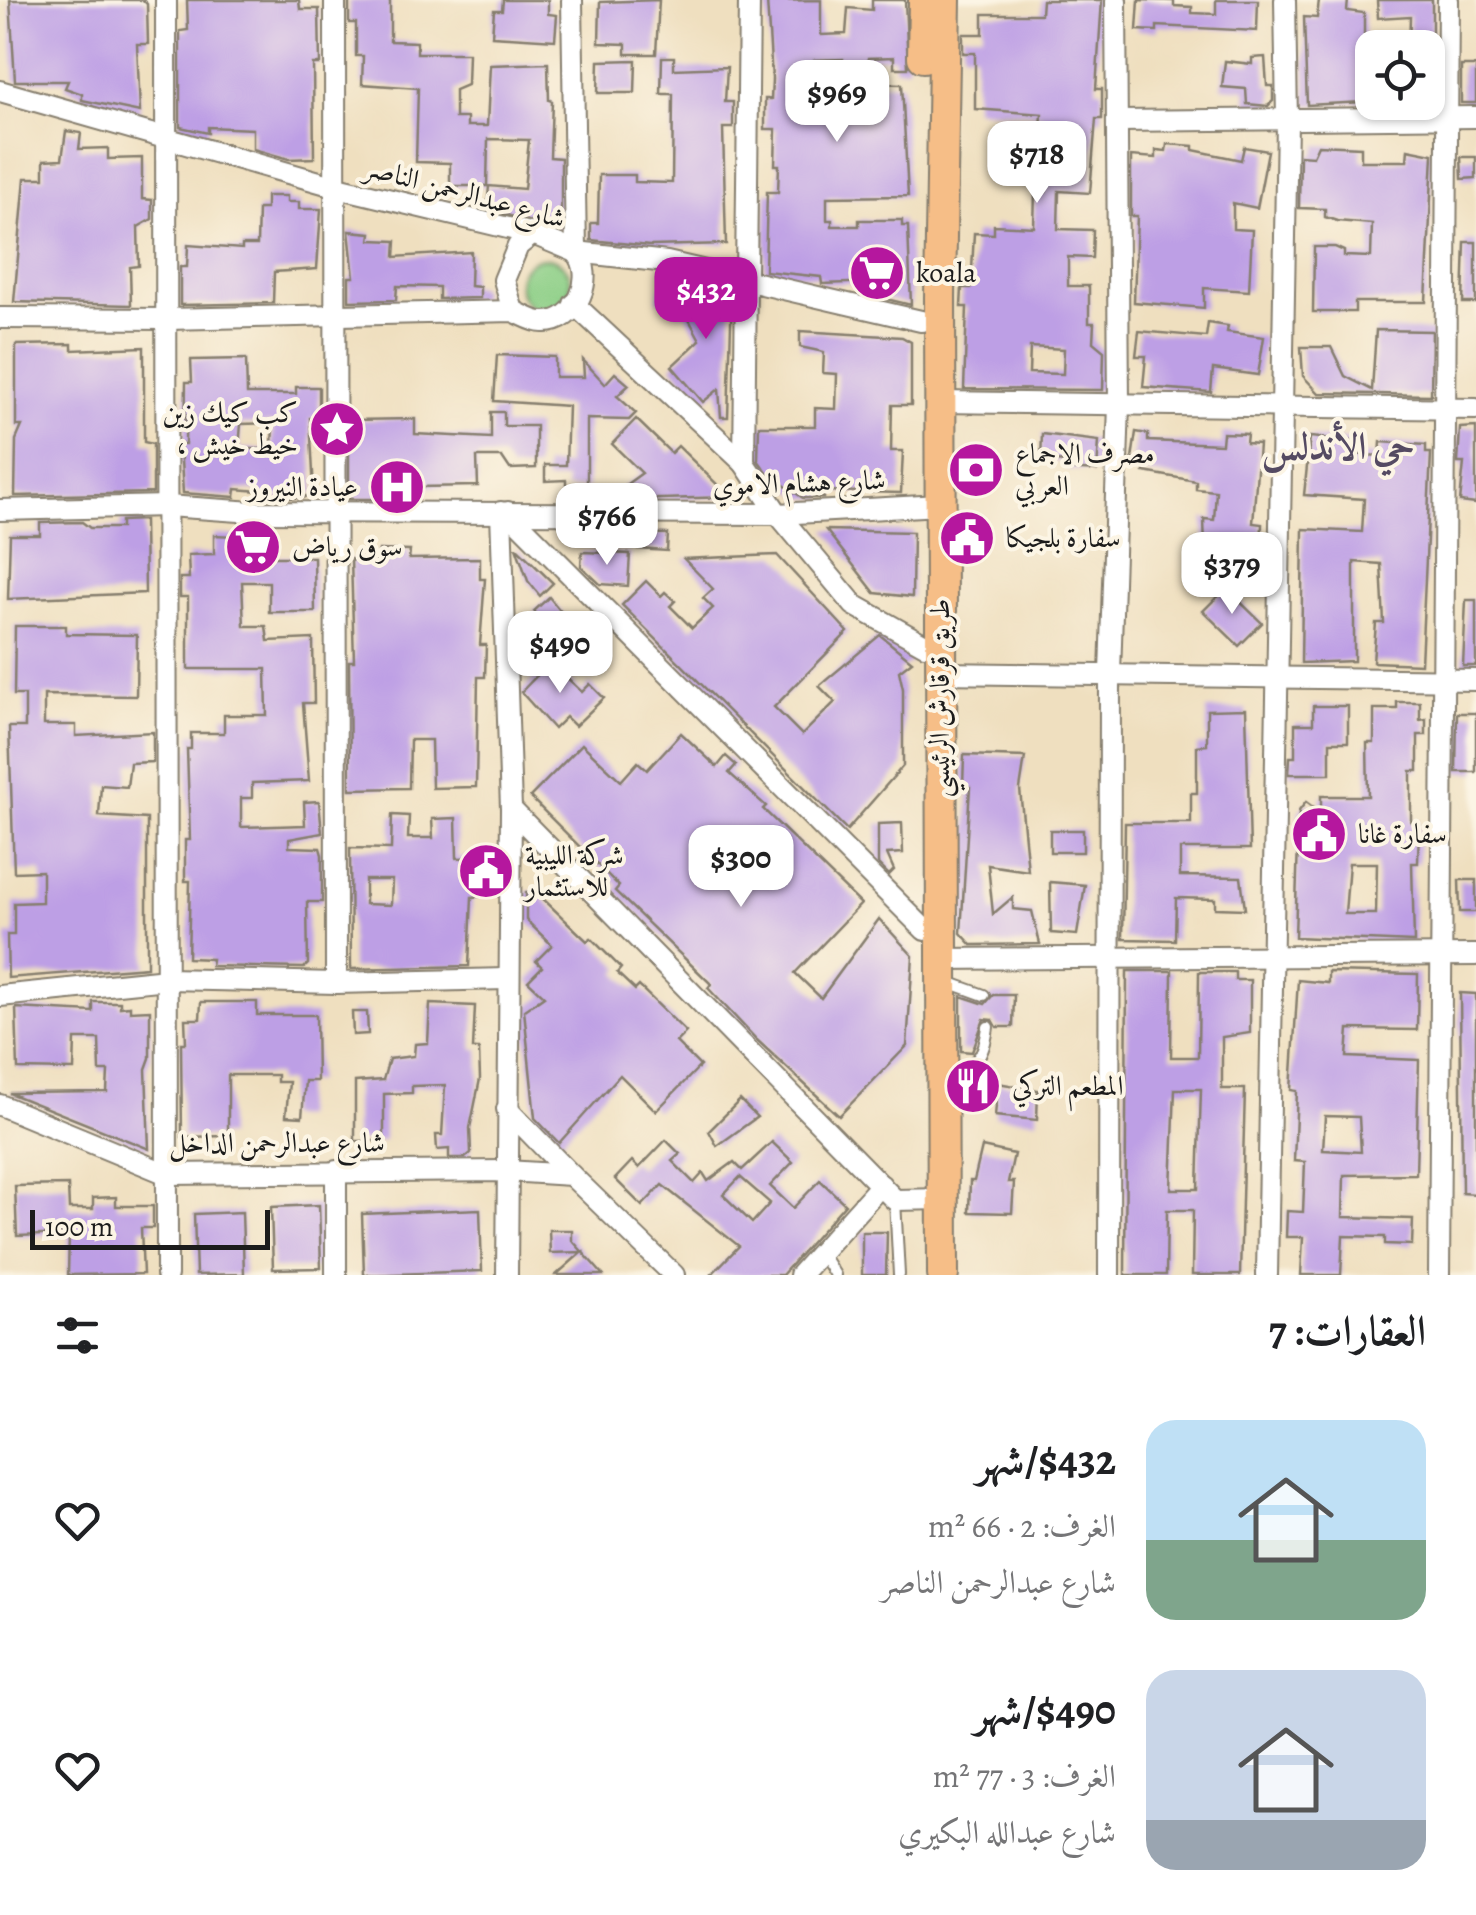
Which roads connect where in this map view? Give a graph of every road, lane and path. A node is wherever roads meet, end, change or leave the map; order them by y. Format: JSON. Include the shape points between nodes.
{"nodes":[{"id":1,"x":166,"y":0,"type":"edge"},
{"id":2,"x":335,"y":0,"type":"edge"},
{"id":3,"x":572,"y":0,"type":"edge"},
{"id":4,"x":749,"y":0,"type":"edge"},
{"id":5,"x":924,"y":0,"type":"edge"},
{"id":6,"x":945,"y":0,"type":"edge"},
{"id":7,"x":1116,"y":0,"type":"edge"},
{"id":8,"x":1285,"y":0,"type":"edge"},
{"id":9,"x":1448,"y":0,"type":"edge"},
{"id":10,"x":0,"y":92,"type":"edge"},
{"id":11,"x":1449,"y":117,"type":"junction"},
{"id":12,"x":1476,"y":117,"type":"edge"},
{"id":13,"x":1287,"y":120,"type":"junction"},
{"id":14,"x":1120,"y":122,"type":"junction"},
{"id":15,"x":166,"y":136,"type":"junction"},
{"id":16,"x":336,"y":187,"type":"junction"},
{"id":17,"x":533,"y":234,"type":"junction"},
{"id":18,"x":576,"y":252,"type":"junction"},
{"id":19,"x":748,"y":284,"type":"junction"},
{"id":20,"x":574,"y":304,"type":"junction"},
{"id":21,"x":513,"y":311,"type":"junction"},
{"id":22,"x":334,"y":314,"type":"junction"},
{"id":23,"x":0,"y":318,"type":"edge"},
{"id":24,"x":167,"y":319,"type":"junction"},
{"id":25,"x":921,"y":320,"type":"junction"},
{"id":26,"x":940,"y":402,"type":"junction"},
{"id":27,"x":1120,"y":404,"type":"junction"},
{"id":28,"x":1282,"y":406,"type":"junction"},
{"id":29,"x":1443,"y":408,"type":"junction"},
{"id":30,"x":1476,"y":408,"type":"edge"},
{"id":31,"x":744,"y":463,"type":"junction"},
{"id":32,"x":933,"y":505,"type":"junction"},
{"id":33,"x":167,"y":506,"type":"junction"},
{"id":34,"x":0,"y":510,"type":"edge"},
{"id":35,"x":504,"y":512,"type":"junction"},
{"id":36,"x":339,"y":514,"type":"junction"},
{"id":37,"x":778,"y":514,"type":"junction"},
{"id":38,"x":925,"y":645,"type":"junction"},
{"id":39,"x":941,"y":673,"type":"junction"},
{"id":40,"x":1110,"y":673,"type":"junction"},
{"id":41,"x":1277,"y":676,"type":"junction"},
{"id":42,"x":1446,"y":679,"type":"junction"},
{"id":43,"x":1476,"y":680,"type":"edge"},
{"id":44,"x":511,"y":808,"type":"junction"},
{"id":45,"x":924,"y":930,"type":"junction"},
{"id":46,"x":1271,"y":954,"type":"junction"},
{"id":47,"x":1438,"y":954,"type":"junction"},
{"id":48,"x":1476,"y":954,"type":"edge"},
{"id":49,"x":1111,"y":958,"type":"junction"},
{"id":50,"x":941,"y":969,"type":"junction"},
{"id":51,"x":168,"y":979,"type":"junction"},
{"id":52,"x":507,"y":980,"type":"junction"},
{"id":53,"x":336,"y":983,"type":"junction"},
{"id":54,"x":984,"y":995,"type":"dead end"},
{"id":55,"x":0,"y":996,"type":"edge"},
{"id":56,"x":988,"y":1027,"type":"dead end"},
{"id":57,"x":944,"y":1070,"type":"junction"},
{"id":58,"x":0,"y":1105,"type":"edge"},
{"id":59,"x":507,"y":1109,"type":"junction"},
{"id":60,"x":336,"y":1171,"type":"junction"},
{"id":61,"x":507,"y":1171,"type":"junction"},
{"id":62,"x":167,"y":1174,"type":"junction"},
{"id":63,"x":571,"y":1175,"type":"junction"},
{"id":64,"x":911,"y":1196,"type":"junction"},
{"id":65,"x":821,"y":1253,"type":"junction"},
{"id":66,"x":167,"y":1275,"type":"edge"},
{"id":67,"x":336,"y":1275,"type":"edge"},
{"id":68,"x":508,"y":1275,"type":"edge"},
{"id":69,"x":674,"y":1275,"type":"edge"},
{"id":70,"x":800,"y":1275,"type":"edge"},
{"id":71,"x":835,"y":1275,"type":"edge"},
{"id":72,"x":898,"y":1275,"type":"edge"},
{"id":73,"x":926,"y":1275,"type":"edge"},
{"id":74,"x":943,"y":1275,"type":"edge"},
{"id":75,"x":1109,"y":1275,"type":"edge"},
{"id":76,"x":1267,"y":1275,"type":"edge"},
{"id":77,"x":1439,"y":1275,"type":"edge"}],
"edges":[{"from":1,"to":15,"type":"street"},
{"from":2,"to":16,"type":"street"},
{"from":3,"to":18,"type":"street"},
{"from":4,"to":19,"type":"street"},
{"from":5,"to":25,"type":"main road","name":"طريق قرقارش الرئيسي"},
{"from":6,"to":26,"type":"main road","name":"طريق قرقارش الرئيسي"},
{"from":7,"to":14,"type":"street"},
{"from":8,"to":13,"type":"street"},
{"from":9,"to":11,"type":"street"},
{"from":10,"to":15,"type":"street","name":"شارع عبدالرحمن الناصر"},
{"from":11,"to":12,"type":"street"},
{"from":11,"to":13,"type":"street"},
{"from":11,"to":29,"type":"street"},
{"from":13,"to":14,"type":"street"},
{"from":13,"to":28,"type":"street"},
{"from":14,"to":27,"type":"street"},
{"from":15,"to":16,"type":"street","name":"شارع عبدالرحمن الناصر"},
{"from":15,"to":24,"type":"street"},
{"from":16,"to":17,"type":"street","name":"شارع عبدالرحمن الناصر"},
{"from":16,"to":22,"type":"street"},
{"from":17,"to":18,"type":"street","name":"شارع عبدالرحمن الناصر"},
{"from":17,"to":21,"type":"street","via":[[518,246],[504,280]]},
{"from":18,"to":19,"type":"street","name":"شارع عبدالرحمن الناصر","via":[[667,262]]},
{"from":18,"to":20,"type":"street","via":[[587,280]]},
{"from":19,"to":25,"type":"street","name":"شارع عبدالرحمن الناصر"},
{"from":19,"to":31,"type":"street"},
{"from":20,"to":21,"type":"street","via":[[548,323]]},
{"from":20,"to":31,"type":"street"},
{"from":21,"to":22,"type":"street"},
{"from":22,"to":24,"type":"street"},
{"from":22,"to":36,"type":"street"},
{"from":23,"to":24,"type":"street"},
{"from":24,"to":33,"type":"street"},
{"from":25,"to":32,"type":"main road","name":"طريق قرقارش الرئيسي"},
{"from":26,"to":27,"type":"street"},
{"from":26,"to":32,"type":"main road","name":"طريق قرقارش الرئيسي"},
{"from":27,"to":28,"type":"street"},
{"from":27,"to":40,"type":"street"},
{"from":28,"to":29,"type":"street"},
{"from":28,"to":41,"type":"street"},
{"from":29,"to":30,"type":"street"},
{"from":29,"to":42,"type":"street"},
{"from":31,"to":37,"type":"street"},
{"from":32,"to":37,"type":"street","name":"شارع هشام الاموي"},
{"from":32,"to":38,"type":"main road","name":"طريق قرقارش الرئيسي"},
{"from":32,"to":39,"type":"main road","name":"طريق قرقارش الرئيسي"},
{"from":33,"to":34,"type":"street","name":"شارع هشام الاموي"},
{"from":33,"to":36,"type":"street","name":"شارع هشام الاموي"},
{"from":33,"to":51,"type":"street"},
{"from":35,"to":36,"type":"street","name":"شارع هشام الاموي"},
{"from":35,"to":37,"type":"street","name":"شارع هشام الاموي"},
{"from":35,"to":44,"type":"street"},
{"from":35,"to":45,"type":"street"},
{"from":36,"to":53,"type":"street"},
{"from":37,"to":38,"type":"street","via":[[854,605]]},
{"from":38,"to":45,"type":"main road","name":"طريق قرقارش الرئيسي"},
{"from":39,"to":40,"type":"street"},
{"from":39,"to":50,"type":"main road","name":"طريق قرقارش الرئيسي"},
{"from":40,"to":41,"type":"street"},
{"from":40,"to":49,"type":"street"},
{"from":41,"to":42,"type":"street"},
{"from":41,"to":46,"type":"street"},
{"from":42,"to":43,"type":"street"},
{"from":42,"to":47,"type":"street"},
{"from":44,"to":52,"type":"street"},
{"from":44,"to":64,"type":"street"},
{"from":45,"to":64,"type":"main road","name":"طريق قرقارش الرئيسي"},
{"from":46,"to":47,"type":"street"},
{"from":46,"to":49,"type":"street"},
{"from":46,"to":76,"type":"street"},
{"from":47,"to":48,"type":"street"},
{"from":47,"to":77,"type":"street"},
{"from":49,"to":50,"type":"street"},
{"from":49,"to":75,"type":"street"},
{"from":50,"to":54,"type":"lane"},
{"from":50,"to":57,"type":"main road","name":"طريق قرقارش الرئيسي"},
{"from":51,"to":53,"type":"street"},
{"from":51,"to":55,"type":"street"},
{"from":51,"to":62,"type":"street"},
{"from":52,"to":53,"type":"street"},
{"from":52,"to":59,"type":"street"},
{"from":56,"to":57,"type":"lane","via":[[980,1058],[970,1068]]},
{"from":57,"to":64,"type":"main road","name":"طريق قرقارش الرئيسي"},
{"from":58,"to":62,"type":"street","name":"شارع عبدالرحمن الداخل"},
{"from":59,"to":61,"type":"street"},
{"from":59,"to":63,"type":"street"},
{"from":60,"to":61,"type":"street","name":"شارع عبدالرحمن الداخل"},
{"from":60,"to":62,"type":"street","name":"شارع عبدالرحمن الداخل"},
{"from":60,"to":67,"type":"street"},
{"from":61,"to":63,"type":"street","name":"شارع عبدالرحمن الداخل"},
{"from":61,"to":68,"type":"street"},
{"from":62,"to":66,"type":"street"},
{"from":63,"to":69,"type":"street"},
{"from":64,"to":65,"type":"street"},
{"from":64,"to":72,"type":"lane"},
{"from":64,"to":73,"type":"main road","name":"طريق قرقارش الرئيسي"},
{"from":64,"to":74,"type":"main road","name":"طريق قرقارش الرئيسي"},
{"from":65,"to":70,"type":"street"},
{"from":65,"to":71,"type":"lane"}]}
